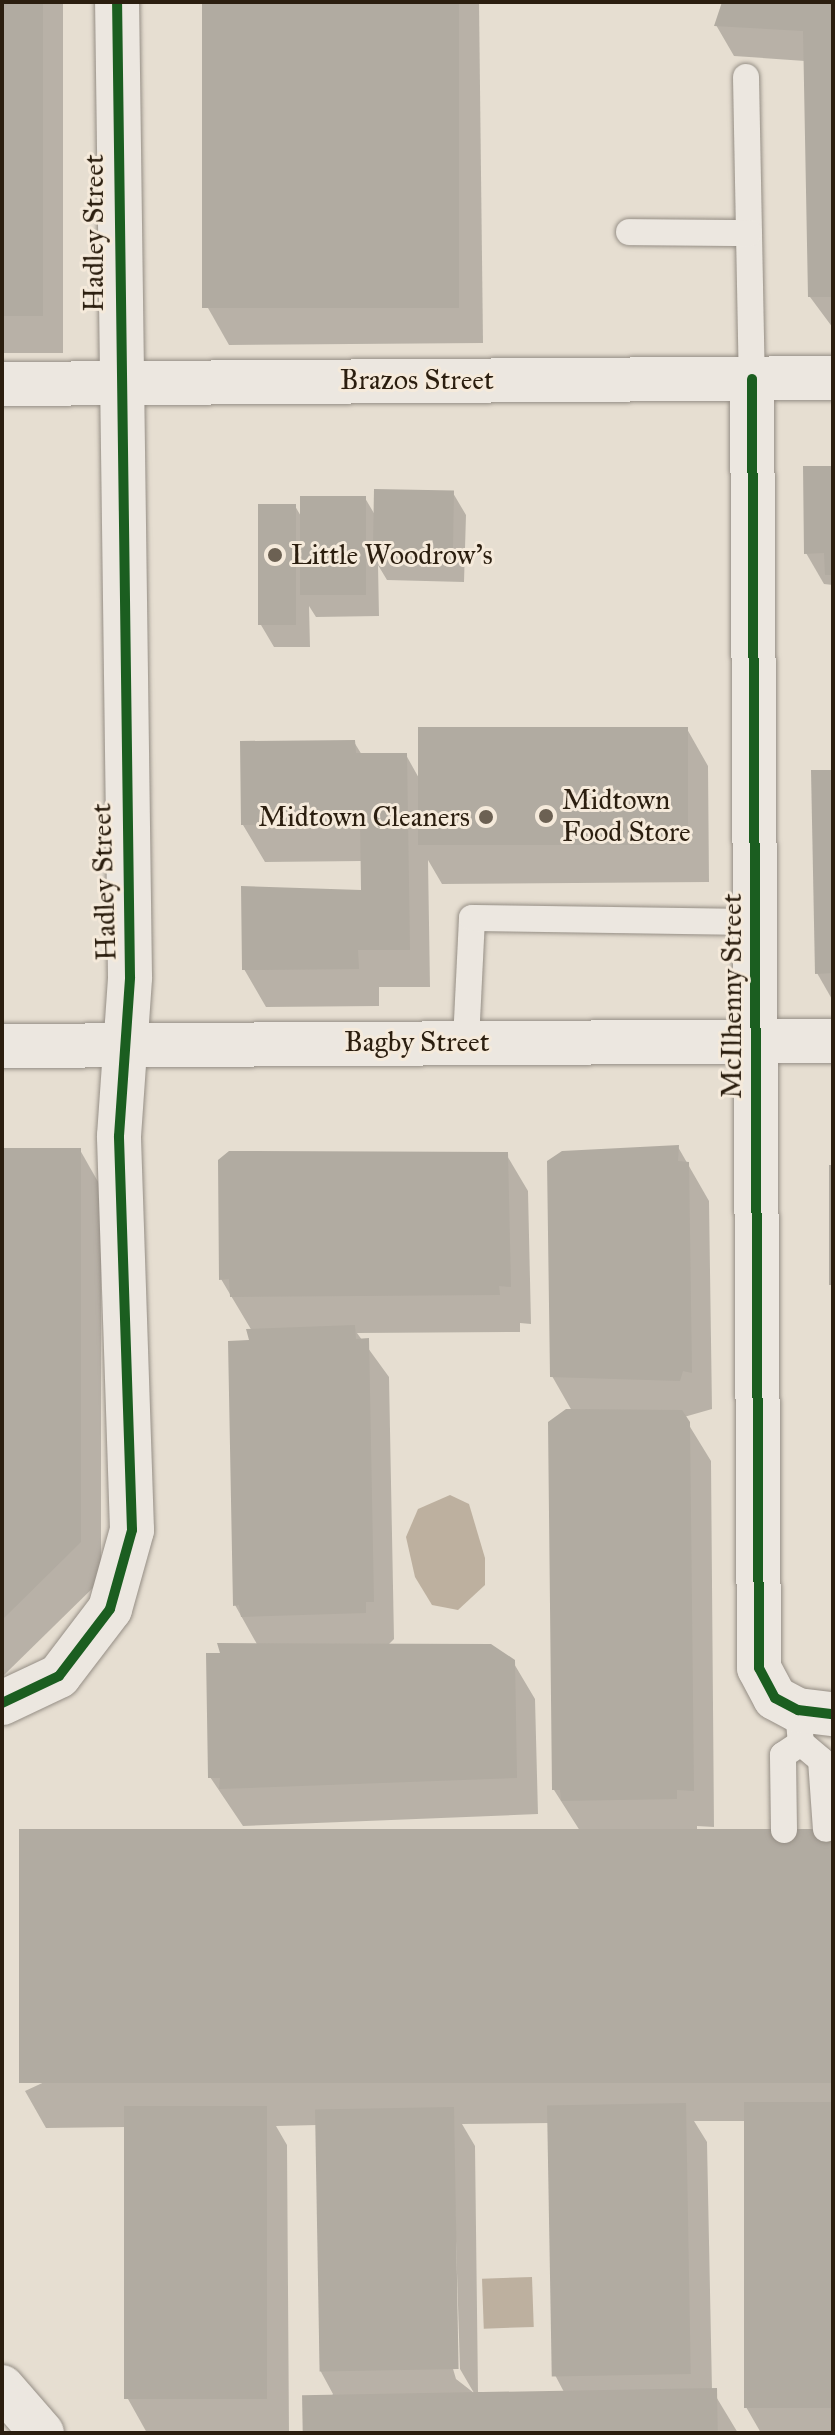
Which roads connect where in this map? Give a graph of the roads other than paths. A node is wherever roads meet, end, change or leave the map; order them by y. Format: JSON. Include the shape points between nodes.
{"nodes":[{"id":1,"x":117,"y":2,"type":"edge"},
{"id":2,"x":746,"y":77,"type":"dead end"},
{"id":3,"x":629,"y":232,"type":"dead end"},
{"id":4,"x":749,"y":233,"type":"junction"},
{"id":5,"x":833,"y":378,"type":"edge"},
{"id":6,"x":752,"y":379,"type":"junction"},
{"id":7,"x":119,"y":381,"type":"junction"},
{"id":8,"x":2,"y":384,"type":"edge"},
{"id":9,"x":755,"y":922,"type":"junction"},
{"id":10,"x":466,"y":1041,"type":"junction"},
{"id":11,"x":756,"y":1041,"type":"junction"},
{"id":12,"x":833,"y":1041,"type":"edge"},
{"id":13,"x":126,"y":1043,"type":"junction"},
{"id":14,"x":2,"y":1046,"type":"edge"},
{"id":15,"x":2,"y":1703,"type":"edge"},
{"id":16,"x":811,"y":1722,"type":"edge"},
{"id":17,"x":826,"y":1829,"type":"dead end"},
{"id":18,"x":784,"y":1830,"type":"dead end"},
{"id":19,"x":2,"y":2387,"type":"edge"},
{"id":20,"x":42,"y":2433,"type":"edge"}],
"edges":[{"from":1,"to":7,"type":"street","name":"Hadley Street"},
{"from":2,"to":4,"type":"lane"},
{"from":3,"to":4,"type":"lane"},
{"from":4,"to":6,"type":"lane"},
{"from":5,"to":6,"type":"street","name":"Brazos Street"},
{"from":6,"to":7,"type":"street","name":"Brazos Street"},
{"from":6,"to":9,"type":"street","name":"McIlhenny Street"},
{"from":7,"to":8,"type":"street","name":"Brazos Street"},
{"from":7,"to":13,"type":"street","name":"Hadley Street"},
{"from":9,"to":10,"type":"lane","via":[[472,918]]},
{"from":9,"to":11,"type":"street","name":"McIlhenny Street"},
{"from":10,"to":11,"type":"street","name":"Bagby Street"},
{"from":10,"to":13,"type":"street","name":"Bagby Street"},
{"from":11,"to":12,"type":"street","name":"Bagby Street"},
{"from":11,"to":16,"type":"street","name":"McIlhenny Street","via":[[759,1668],[775,1698]]},
{"from":13,"to":14,"type":"street","name":"Bagby Street"},
{"from":13,"to":15,"type":"street","name":"Hadley Street","via":[[119,1136],[132,1530],[110,1609],[85,1643],[59,1676]]},
{"from":16,"to":17,"type":"lane","via":[[821,1760]]},
{"from":16,"to":18,"type":"lane","via":[[783,1755]]},
{"from":19,"to":20,"type":"street"}]}
